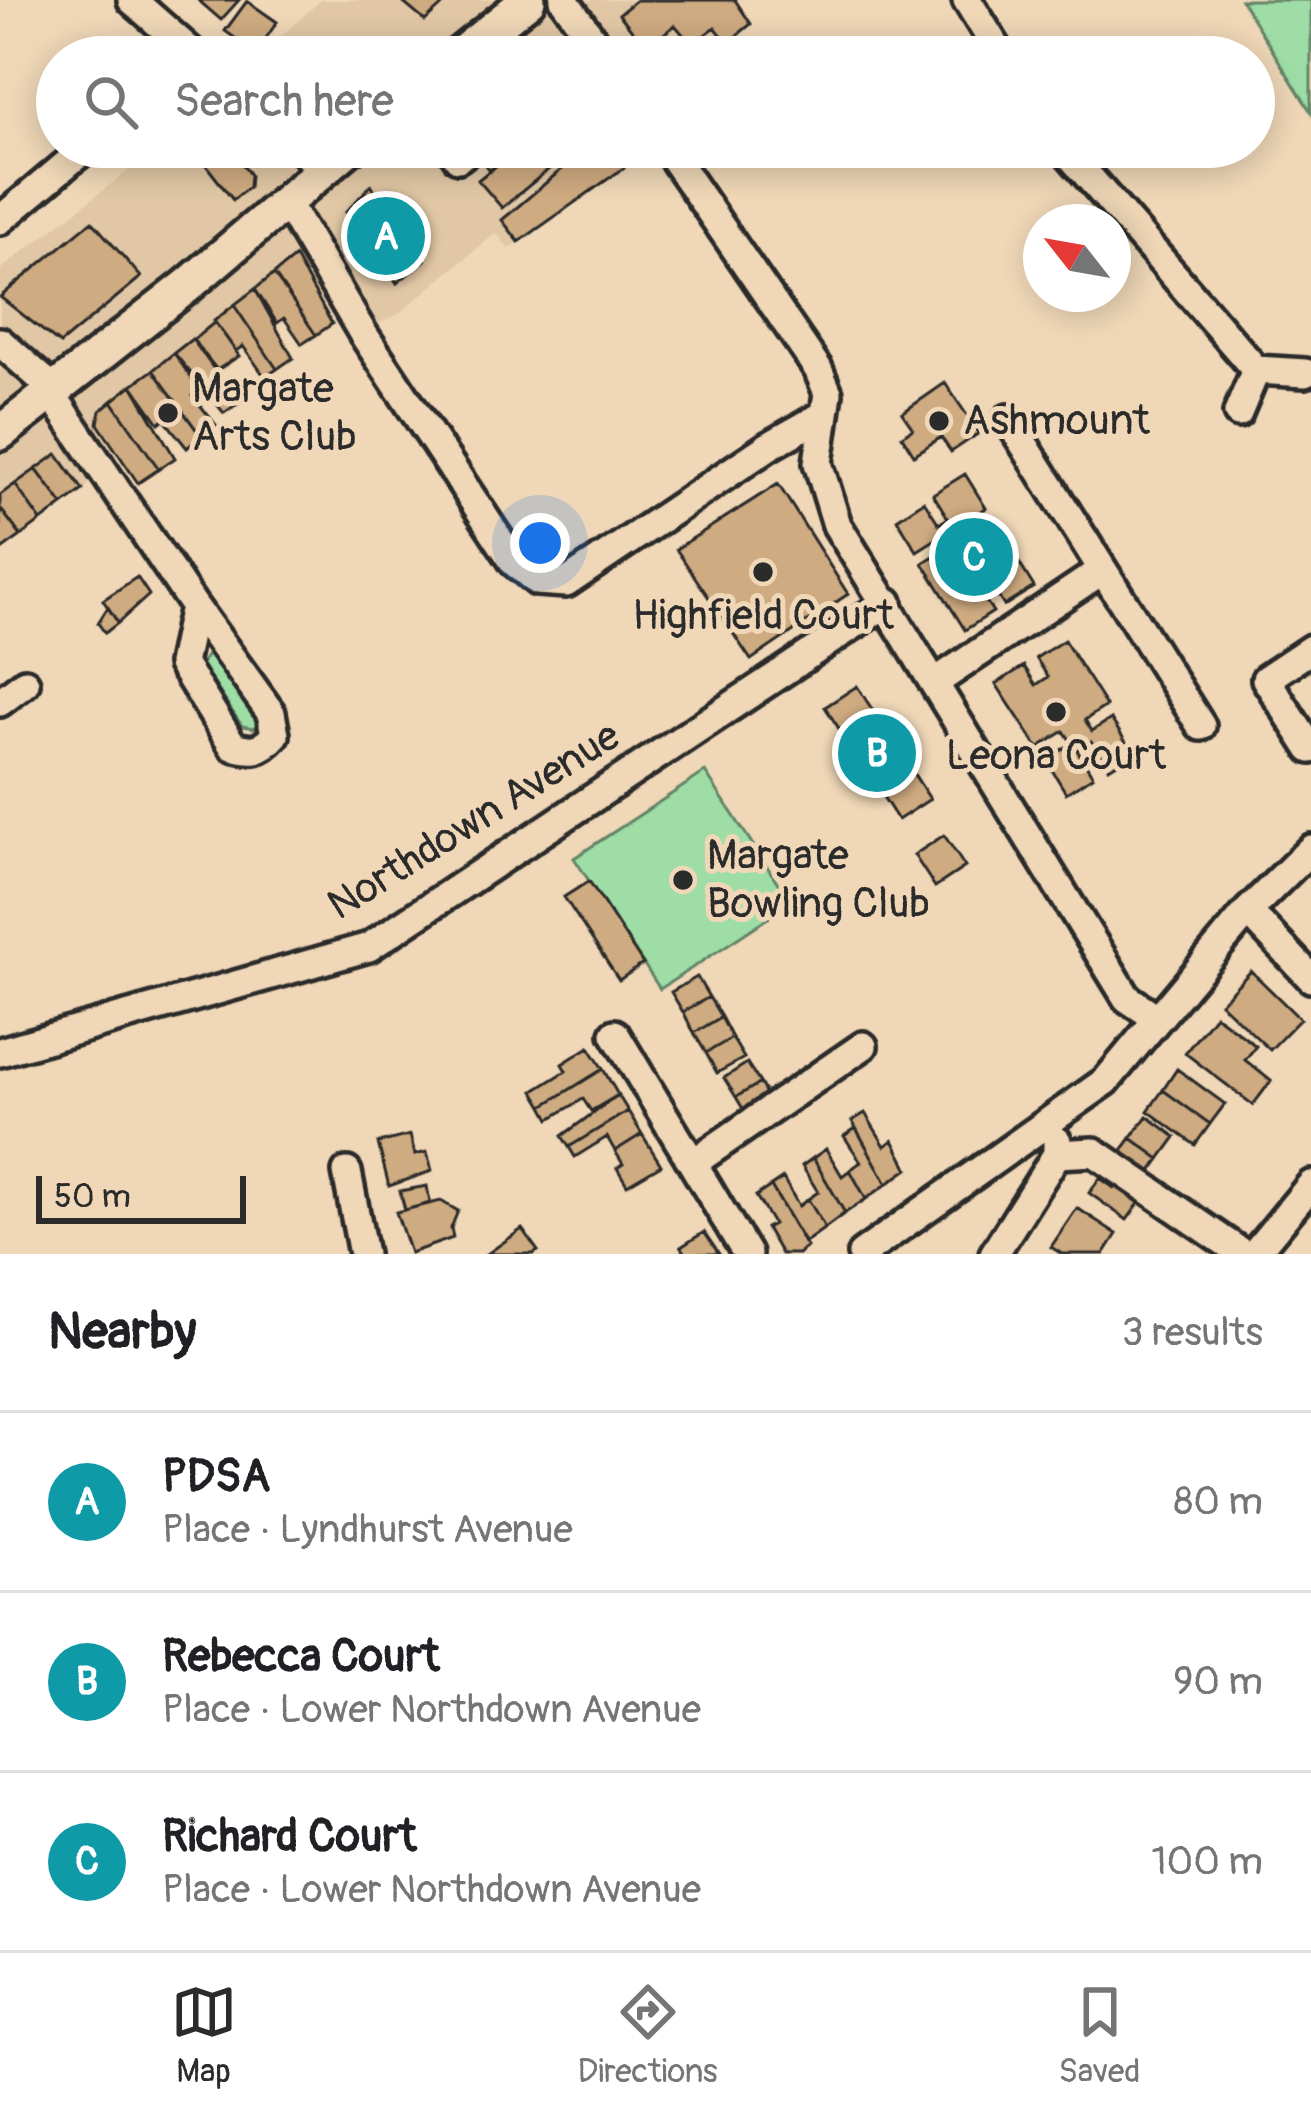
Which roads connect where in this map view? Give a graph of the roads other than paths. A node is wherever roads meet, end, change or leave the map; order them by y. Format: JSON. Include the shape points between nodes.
{"nodes":[{"id":1,"x":132,"y":0,"type":"edge"},
{"id":2,"x":528,"y":0,"type":"edge"},
{"id":3,"x":564,"y":0,"type":"edge"},
{"id":4,"x":967,"y":0,"type":"edge"},
{"id":5,"x":172,"y":36,"type":"edge"},
{"id":6,"x":489,"y":36,"type":"edge"},
{"id":7,"x":589,"y":36,"type":"edge"},
{"id":8,"x":989,"y":36,"type":"edge"},
{"id":9,"x":62,"y":168,"type":"edge"},
{"id":10,"x":305,"y":168,"type":"edge"},
{"id":11,"x":680,"y":168,"type":"edge"},
{"id":12,"x":1081,"y":168,"type":"edge"},
{"id":13,"x":286,"y":202,"type":"junction"},
{"id":14,"x":0,"y":220,"type":"edge"},
{"id":15,"x":0,"y":342,"type":"edge"},
{"id":16,"x":1256,"y":370,"type":"junction"},
{"id":17,"x":1305,"y":373,"type":"dead end"},
{"id":18,"x":50,"y":397,"type":"junction"},
{"id":19,"x":1238,"y":413,"type":"dead end"},
{"id":20,"x":820,"y":418,"type":"junction"},
{"id":21,"x":1008,"y":419,"type":"dead end"},
{"id":22,"x":0,"y":433,"type":"edge"},
{"id":23,"x":1101,"y":571,"type":"junction"},
{"id":24,"x":888,"y":602,"type":"junction"},
{"id":25,"x":194,"y":606,"type":"junction"},
{"id":26,"x":1311,"y":649,"type":"edge"},
{"id":27,"x":937,"y":681,"type":"junction"},
{"id":28,"x":25,"y":683,"type":"dead end"},
{"id":29,"x":0,"y":702,"type":"edge"},
{"id":30,"x":1202,"y":726,"type":"dead end"},
{"id":31,"x":1311,"y":749,"type":"edge"},
{"id":32,"x":1311,"y":849,"type":"edge"},
{"id":33,"x":1248,"y":911,"type":"junction"},
{"id":34,"x":1311,"y":978,"type":"edge"},
{"id":35,"x":1158,"y":1018,"type":"junction"},
{"id":36,"x":615,"y":1034,"type":"dead end"},
{"id":37,"x":863,"y":1046,"type":"dead end"},
{"id":38,"x":0,"y":1052,"type":"edge"},
{"id":39,"x":1057,"y":1119,"type":"junction"},
{"id":40,"x":1057,"y":1154,"type":"junction"},
{"id":41,"x":693,"y":1163,"type":"junction"},
{"id":42,"x":347,"y":1172,"type":"dead end"},
{"id":43,"x":1311,"y":1185,"type":"edge"},
{"id":44,"x":363,"y":1254,"type":"edge"},
{"id":45,"x":747,"y":1254,"type":"edge"},
{"id":46,"x":862,"y":1254,"type":"edge"},
{"id":47,"x":994,"y":1254,"type":"edge"},
{"id":48,"x":1243,"y":1254,"type":"edge"},
{"id":49,"x":1254,"y":1254,"type":"edge"}],
"edges":[{"from":1,"to":5,"type":"street"},
{"from":2,"to":6,"type":"main road"},
{"from":3,"to":7,"type":"street"},
{"from":4,"to":8,"type":"street"},
{"from":9,"to":14,"type":"street"},
{"from":10,"to":13,"type":"main road"},
{"from":11,"to":20,"type":"street","via":[[818,369],[828,393]]},
{"from":12,"to":16,"type":"street"},
{"from":13,"to":18,"type":"main road"},
{"from":13,"to":20,"type":"street","via":[[514,562],[537,581],[566,583]]},
{"from":15,"to":18,"type":"street","via":[[41,378]]},
{"from":16,"to":17,"type":"street"},
{"from":16,"to":19,"type":"street"},
{"from":18,"to":22,"type":"main road"},
{"from":18,"to":25,"type":"street"},
{"from":20,"to":24,"type":"street","via":[[823,486],[837,525]]},
{"from":21,"to":23,"type":"street"},
{"from":23,"to":27,"type":"street"},
{"from":23,"to":30,"type":"street"},
{"from":24,"to":27,"type":"street"},
{"from":24,"to":38,"type":"street","name":"Northdown Avenue","via":[[370,947]]},
{"from":25,"to":25,"type":"street","via":[[271,713],[275,735],[265,747],[233,746],[182,664]]},
{"from":26,"to":31,"type":"street","via":[[1267,679]]},
{"from":27,"to":35,"type":"street","via":[[1127,998]]},
{"from":28,"to":29,"type":"street"},
{"from":32,"to":33,"type":"street"},
{"from":33,"to":34,"type":"street"},
{"from":33,"to":35,"type":"street"},
{"from":35,"to":39,"type":"street","via":[[1106,1082]]},
{"from":36,"to":41,"type":"street"},
{"from":37,"to":41,"type":"street"},
{"from":39,"to":40,"type":"street"},
{"from":39,"to":46,"type":"street"},
{"from":40,"to":47,"type":"street"},
{"from":40,"to":48,"type":"street","via":[[1094,1152]]},
{"from":41,"to":45,"type":"street"},
{"from":42,"to":44,"type":"street"},
{"from":43,"to":49,"type":"street"}]}
